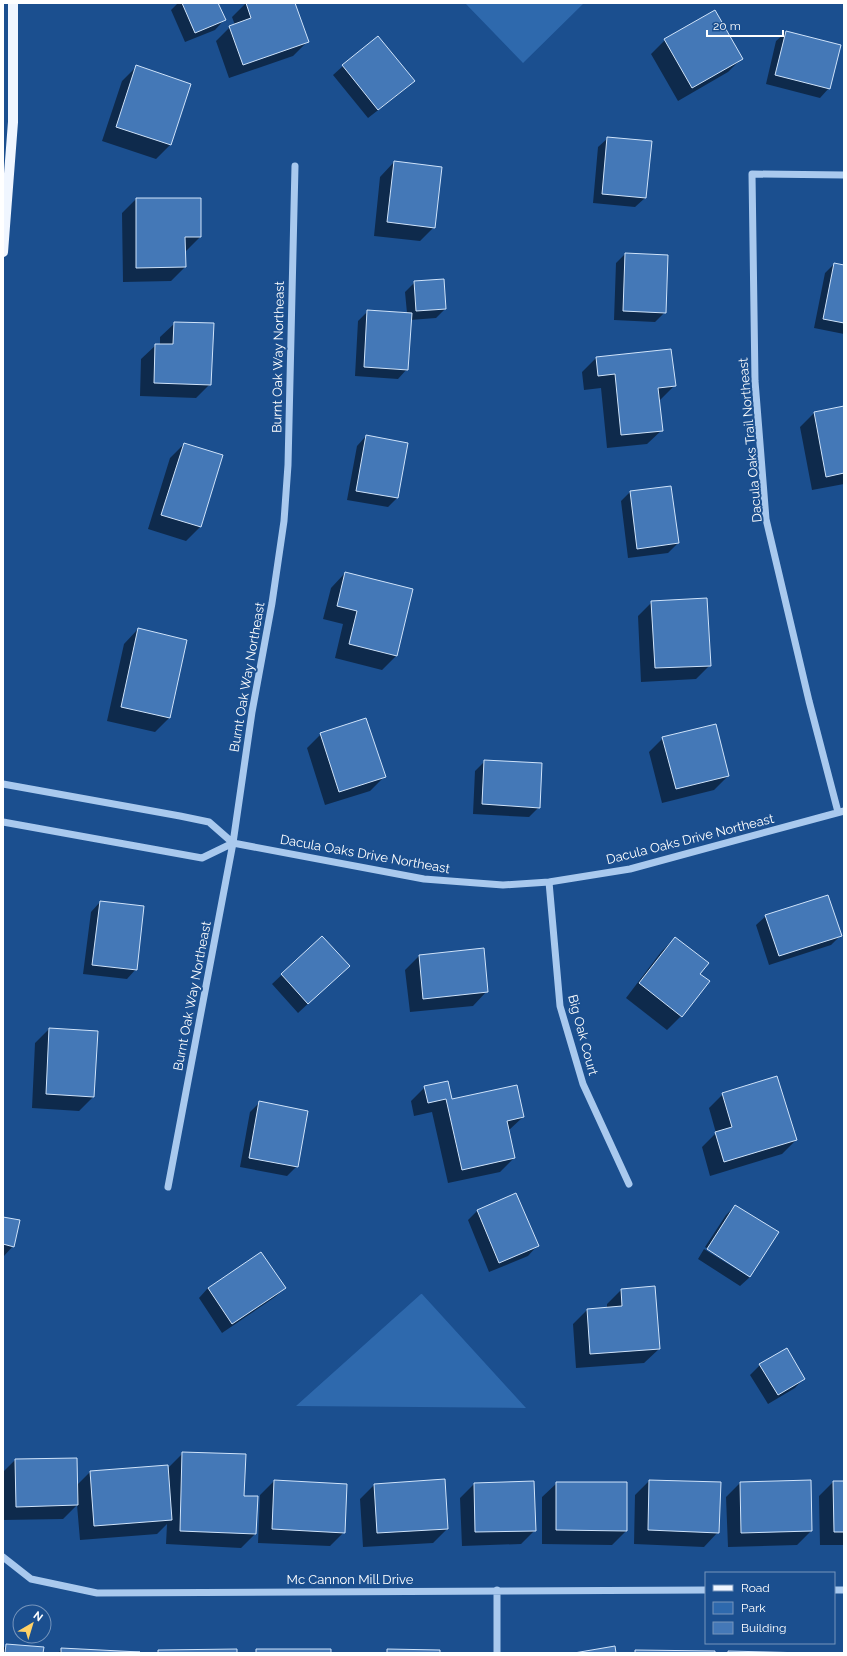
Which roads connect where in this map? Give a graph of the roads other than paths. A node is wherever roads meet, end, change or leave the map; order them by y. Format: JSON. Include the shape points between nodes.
{"nodes":[{"id":1,"x":13,"y":3,"type":"edge"},
{"id":2,"x":295,"y":166,"type":"dead end"},
{"id":3,"x":844,"y":175,"type":"edge"},
{"id":4,"x":3,"y":252,"type":"edge"},
{"id":5,"x":3,"y":784,"type":"edge"},
{"id":6,"x":841,"y":811,"type":"edge"},
{"id":7,"x":3,"y":822,"type":"edge"},
{"id":8,"x":233,"y":843,"type":"junction"},
{"id":9,"x":549,"y":882,"type":"junction"},
{"id":10,"x":629,"y":1184,"type":"dead end"},
{"id":11,"x":168,"y":1187,"type":"dead end"},
{"id":12,"x":3,"y":1557,"type":"edge"},
{"id":13,"x":497,"y":1590,"type":"junction"},
{"id":14,"x":705,"y":1590,"type":"edge"},
{"id":15,"x":497,"y":1653,"type":"edge"}],
"edges":[{"from":1,"to":4,"type":"main road","via":[[13,122]]},
{"from":2,"to":8,"type":"street","name":"Burnt Oak Way Northeast","via":[[288,465],[284,521]]},
{"from":3,"to":6,"type":"street","name":"Dacula Oaks Trail Northeast","via":[[752,174],[755,382],[766,519],[809,701]]},
{"from":5,"to":8,"type":"street","name":"Dacula Oaks Drive Northeast","via":[[208,822]]},
{"from":6,"to":9,"type":"street","name":"Dacula Oaks Drive Northeast","via":[[680,857],[630,869]]},
{"from":7,"to":8,"type":"street","via":[[202,858]]},
{"from":8,"to":9,"type":"street","name":"Dacula Oaks Drive Northeast","via":[[424,879],[503,885]]},
{"from":8,"to":11,"type":"street","name":"Burnt Oak Way Northeast"},
{"from":9,"to":10,"type":"street","name":"Big Oak Court","via":[[560,1006],[583,1084]]},
{"from":12,"to":13,"type":"street","name":"Mc Cannon Mill Drive","via":[[31,1579],[97,1593]]},
{"from":13,"to":14,"type":"street","name":"Mc Cannon Mill Drive"},
{"from":13,"to":15,"type":"street"}]}
